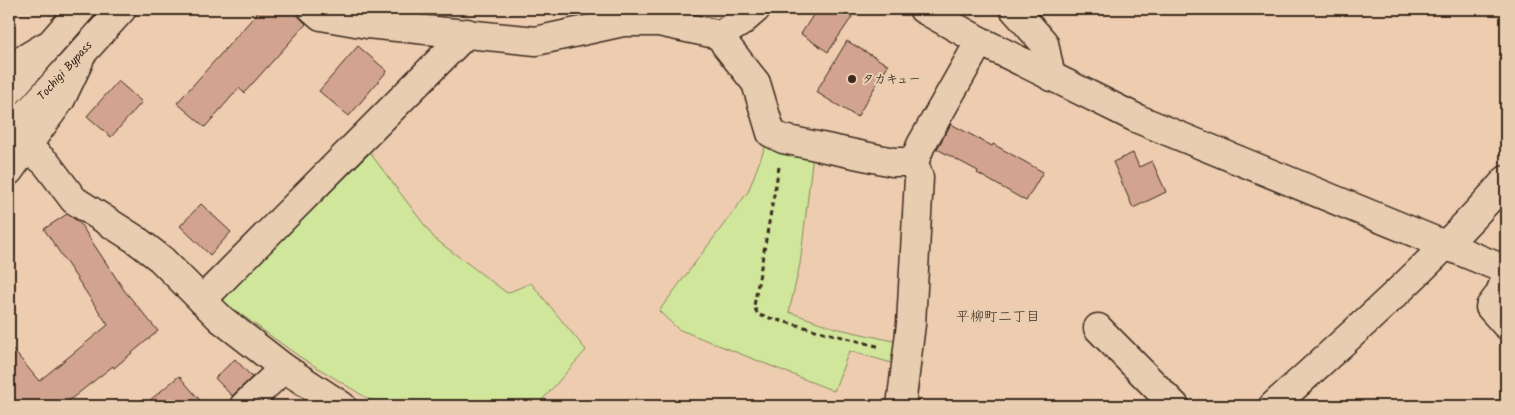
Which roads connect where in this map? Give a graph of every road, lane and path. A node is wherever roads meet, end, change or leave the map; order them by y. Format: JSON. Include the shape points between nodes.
{"nodes":[{"id":1,"x":81,"y":9,"type":"edge"},
{"id":2,"x":122,"y":9,"type":"edge"},
{"id":3,"x":312,"y":9,"type":"edge"},
{"id":4,"x":756,"y":9,"type":"edge"},
{"id":5,"x":923,"y":9,"type":"edge"},
{"id":6,"x":1014,"y":9,"type":"edge"},
{"id":7,"x":467,"y":33,"type":"junction"},
{"id":8,"x":720,"y":34,"type":"junction"},
{"id":9,"x":980,"y":41,"type":"junction"},
{"id":10,"x":50,"y":44,"type":"junction"},
{"id":11,"x":9,"y":68,"type":"edge"},
{"id":12,"x":1051,"y":77,"type":"junction"},
{"id":13,"x":9,"y":91,"type":"edge"},
{"id":14,"x":783,"y":139,"type":"junction"},
{"id":15,"x":18,"y":140,"type":"edge"},
{"id":16,"x":914,"y":162,"type":"junction"},
{"id":17,"x":9,"y":171,"type":"edge"},
{"id":18,"x":1506,"y":180,"type":"edge"},
{"id":19,"x":1447,"y":245,"type":"junction"},
{"id":20,"x":1506,"y":270,"type":"edge"},
{"id":21,"x":1506,"y":278,"type":"edge"},
{"id":22,"x":202,"y":300,"type":"junction"},
{"id":23,"x":1506,"y":325,"type":"edge"},
{"id":24,"x":1098,"y":328,"type":"dead end"},
{"id":25,"x":907,"y":354,"type":"junction"},
{"id":26,"x":284,"y":368,"type":"junction"},
{"id":27,"x":244,"y":406,"type":"edge"},
{"id":28,"x":342,"y":406,"type":"edge"},
{"id":29,"x":902,"y":406,"type":"edge"},
{"id":30,"x":1175,"y":406,"type":"edge"},
{"id":31,"x":1273,"y":406,"type":"edge"}],
"edges":[{"from":1,"to":10,"type":"street"},
{"from":2,"to":15,"type":"street","name":"Tochigi Bypass","via":[[86,49]]},
{"from":3,"to":7,"type":"street","via":[[321,16],[367,24]]},
{"from":4,"to":8,"type":"street"},
{"from":5,"to":9,"type":"street"},
{"from":6,"to":12,"type":"street","via":[[1044,43]]},
{"from":7,"to":8,"type":"street","via":[[536,41],[623,22],[659,22]]},
{"from":7,"to":22,"type":"street"},
{"from":8,"to":14,"type":"street","via":[[756,83],[771,133]]},
{"from":9,"to":12,"type":"street"},
{"from":9,"to":16,"type":"street"},
{"from":10,"to":11,"type":"street"},
{"from":10,"to":13,"type":"street"},
{"from":12,"to":19,"type":"street","via":[[1138,119]]},
{"from":14,"to":16,"type":"street","via":[[893,162]]},
{"from":14,"to":25,"type":"path","via":[[754,306],[758,315]]},
{"from":15,"to":17,"type":"street","name":"Tochigi Bypass"},
{"from":15,"to":22,"type":"street","via":[[46,163],[74,200],[161,259]]},
{"from":16,"to":25,"type":"street","via":[[919,178]]},
{"from":18,"to":19,"type":"street"},
{"from":19,"to":20,"type":"street"},
{"from":19,"to":31,"type":"street"},
{"from":21,"to":23,"type":"street","via":[[1490,306]]},
{"from":22,"to":26,"type":"street"},
{"from":24,"to":30,"type":"street"},
{"from":25,"to":29,"type":"street"},
{"from":26,"to":27,"type":"street"},
{"from":26,"to":28,"type":"street"}]}
